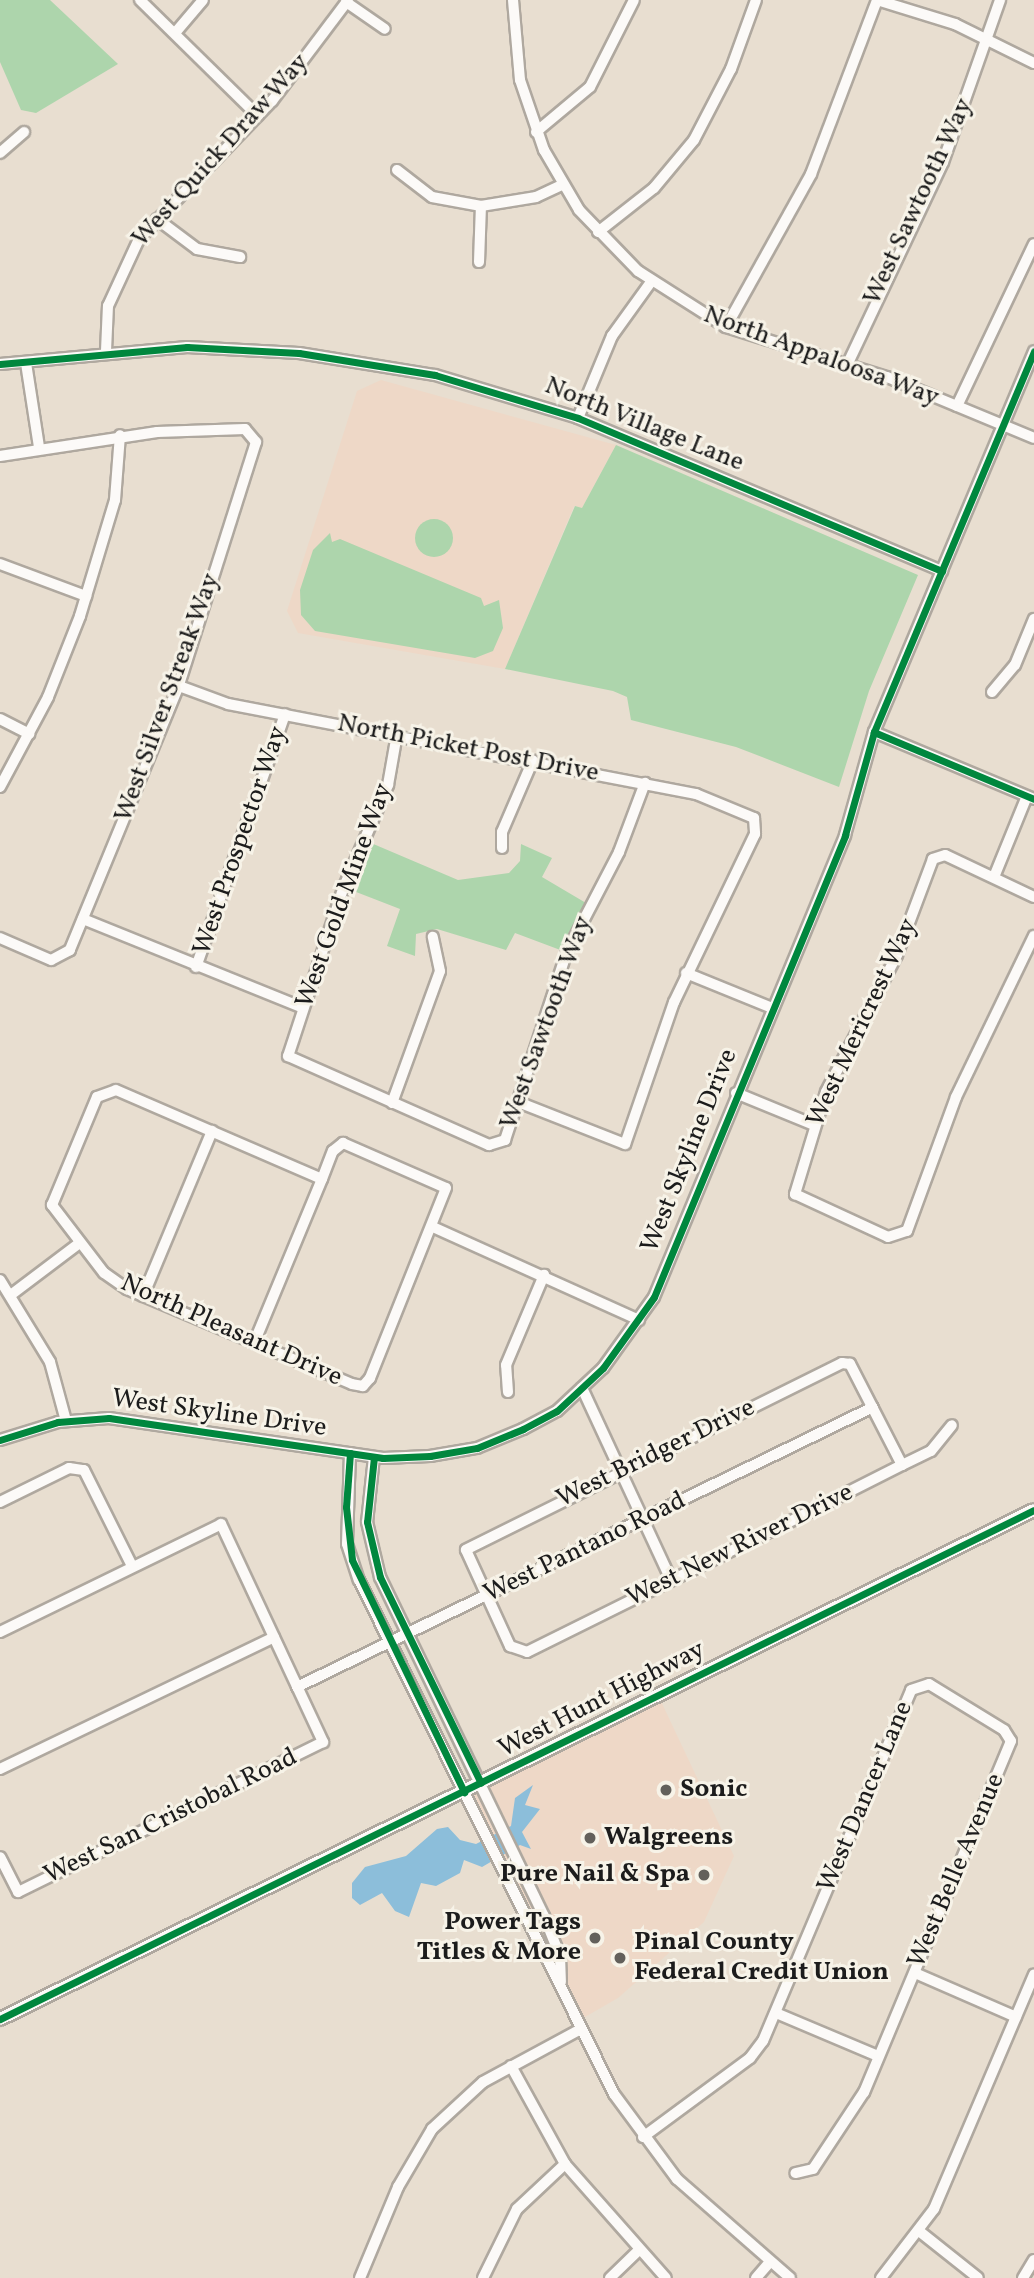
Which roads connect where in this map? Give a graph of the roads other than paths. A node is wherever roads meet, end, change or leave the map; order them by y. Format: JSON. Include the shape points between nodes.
{"nodes":[{"id":1,"x":140,"y":0,"type":"edge"},
{"id":2,"x":203,"y":0,"type":"edge"},
{"id":3,"x":513,"y":0,"type":"edge"},
{"id":4,"x":634,"y":0,"type":"edge"},
{"id":5,"x":756,"y":0,"type":"edge"},
{"id":6,"x":877,"y":0,"type":"edge"},
{"id":7,"x":1000,"y":0,"type":"edge"},
{"id":8,"x":347,"y":1,"type":"edge"},
{"id":9,"x":385,"y":29,"type":"dead end"},
{"id":10,"x":175,"y":33,"type":"junction"},
{"id":11,"x":989,"y":38,"type":"junction"},
{"id":12,"x":1034,"y":62,"type":"edge"},
{"id":13,"x":258,"y":116,"type":"junction"},
{"id":14,"x":24,"y":132,"type":"dead end"},
{"id":15,"x":536,"y":132,"type":"junction"},
{"id":16,"x":0,"y":153,"type":"edge"},
{"id":17,"x":397,"y":170,"type":"dead end"},
{"id":18,"x":562,"y":185,"type":"junction"},
{"id":19,"x":481,"y":206,"type":"junction"},
{"id":20,"x":157,"y":219,"type":"junction"},
{"id":21,"x":598,"y":232,"type":"junction"},
{"id":22,"x":1034,"y":244,"type":"edge"},
{"id":23,"x":240,"y":257,"type":"dead end"},
{"id":24,"x":479,"y":262,"type":"dead end"},
{"id":25,"x":651,"y":282,"type":"junction"},
{"id":26,"x":726,"y":327,"type":"junction"},
{"id":27,"x":106,"y":351,"type":"junction"},
{"id":28,"x":1034,"y":351,"type":"edge"},
{"id":29,"x":26,"y":363,"type":"junction"},
{"id":30,"x":848,"y":363,"type":"junction"},
{"id":31,"x":0,"y":364,"type":"edge"},
{"id":32,"x":0,"y":371,"type":"edge"},
{"id":33,"x":957,"y":406,"type":"junction"},
{"id":34,"x":578,"y":418,"type":"junction"},
{"id":35,"x":1003,"y":425,"type":"junction"},
{"id":36,"x":120,"y":435,"type":"junction"},
{"id":37,"x":1034,"y":438,"type":"edge"},
{"id":38,"x":39,"y":447,"type":"junction"},
{"id":39,"x":0,"y":456,"type":"edge"},
{"id":40,"x":0,"y":564,"type":"edge"},
{"id":41,"x":942,"y":570,"type":"junction"},
{"id":42,"x":86,"y":596,"type":"junction"},
{"id":43,"x":1034,"y":620,"type":"edge"},
{"id":44,"x":178,"y":686,"type":"junction"},
{"id":45,"x":992,"y":692,"type":"dead end"},
{"id":46,"x":285,"y":714,"type":"junction"},
{"id":47,"x":0,"y":719,"type":"edge"},
{"id":48,"x":874,"y":732,"type":"junction"},
{"id":49,"x":29,"y":734,"type":"junction"},
{"id":50,"x":397,"y":734,"type":"junction"},
{"id":51,"x":533,"y":760,"type":"junction"},
{"id":52,"x":645,"y":783,"type":"junction"},
{"id":53,"x":0,"y":787,"type":"edge"},
{"id":54,"x":1030,"y":798,"type":"edge"},
{"id":55,"x":502,"y":848,"type":"dead end"},
{"id":56,"x":994,"y":877,"type":"junction"},
{"id":57,"x":1034,"y":897,"type":"edge"},
{"id":58,"x":83,"y":919,"type":"junction"},
{"id":59,"x":1034,"y":936,"type":"edge"},
{"id":60,"x":433,"y":937,"type":"dead end"},
{"id":61,"x":0,"y":938,"type":"edge"},
{"id":62,"x":196,"y":967,"type":"junction"},
{"id":63,"x":687,"y":972,"type":"junction"},
{"id":64,"x":303,"y":1008,"type":"junction"},
{"id":65,"x":772,"y":1008,"type":"junction"},
{"id":66,"x":736,"y":1093,"type":"junction"},
{"id":67,"x":392,"y":1102,"type":"junction"},
{"id":68,"x":518,"y":1102,"type":"junction"},
{"id":69,"x":814,"y":1125,"type":"junction"},
{"id":70,"x":212,"y":1131,"type":"junction"},
{"id":71,"x":322,"y":1179,"type":"junction"},
{"id":72,"x":433,"y":1227,"type":"junction"},
{"id":73,"x":78,"y":1244,"type":"junction"},
{"id":74,"x":544,"y":1275,"type":"junction"},
{"id":75,"x":0,"y":1280,"type":"edge"},
{"id":76,"x":12,"y":1294,"type":"junction"},
{"id":77,"x":143,"y":1296,"type":"junction"},
{"id":78,"x":639,"y":1320,"type":"junction"},
{"id":79,"x":254,"y":1343,"type":"junction"},
{"id":80,"x":582,"y":1388,"type":"junction"},
{"id":81,"x":508,"y":1392,"type":"dead end"},
{"id":82,"x":873,"y":1407,"type":"junction"},
{"id":83,"x":66,"y":1421,"type":"junction"},
{"id":84,"x":952,"y":1425,"type":"dead end"},
{"id":85,"x":0,"y":1440,"type":"edge"},
{"id":86,"x":350,"y":1453,"type":"junction"},
{"id":87,"x":374,"y":1457,"type":"junction"},
{"id":88,"x":902,"y":1465,"type":"junction"},
{"id":89,"x":621,"y":1471,"type":"junction"},
{"id":90,"x":0,"y":1502,"type":"edge"},
{"id":91,"x":1034,"y":1510,"type":"edge"},
{"id":92,"x":643,"y":1520,"type":"junction"},
{"id":93,"x":132,"y":1566,"type":"junction"},
{"id":94,"x":671,"y":1580,"type":"junction"},
{"id":95,"x":486,"y":1596,"type":"junction"},
{"id":96,"x":0,"y":1632,"type":"edge"},
{"id":97,"x":408,"y":1634,"type":"junction"},
{"id":98,"x":274,"y":1637,"type":"junction"},
{"id":99,"x":390,"y":1644,"type":"junction"},
{"id":100,"x":917,"y":1683,"type":"joint"},
{"id":101,"x":298,"y":1687,"type":"junction"},
{"id":102,"x":0,"y":1769,"type":"edge"},
{"id":103,"x":481,"y":1783,"type":"junction"},
{"id":104,"x":464,"y":1792,"type":"junction"},
{"id":105,"x":0,"y":1857,"type":"edge"},
{"id":106,"x":915,"y":1973,"type":"junction"},
{"id":107,"x":1034,"y":1974,"type":"edge"},
{"id":108,"x":561,"y":1982,"type":"junction"},
{"id":109,"x":776,"y":2012,"type":"junction"},
{"id":110,"x":1016,"y":2017,"type":"junction"},
{"id":111,"x":0,"y":2019,"type":"edge"},
{"id":112,"x":581,"y":2029,"type":"junction"},
{"id":113,"x":878,"y":2056,"type":"junction"},
{"id":114,"x":511,"y":2066,"type":"junction"},
{"id":115,"x":643,"y":2137,"type":"junction"},
{"id":116,"x":565,"y":2164,"type":"junction"},
{"id":117,"x":795,"y":2173,"type":"dead end"},
{"id":118,"x":919,"y":2231,"type":"junction"},
{"id":119,"x":638,"y":2250,"type":"junction"},
{"id":120,"x":1034,"y":2260,"type":"edge"},
{"id":121,"x":770,"y":2262,"type":"junction"},
{"id":122,"x":360,"y":2278,"type":"edge"},
{"id":123,"x":483,"y":2278,"type":"edge"},
{"id":124,"x":610,"y":2278,"type":"edge"},
{"id":125,"x":666,"y":2278,"type":"edge"},
{"id":126,"x":756,"y":2278,"type":"edge"},
{"id":127,"x":790,"y":2278,"type":"edge"},
{"id":128,"x":881,"y":2278,"type":"edge"},
{"id":129,"x":978,"y":2278,"type":"edge"},
{"id":130,"x":1023,"y":2278,"type":"edge"}],
"edges":[{"from":1,"to":10,"type":"street"},
{"from":2,"to":10,"type":"street"},
{"from":3,"to":15,"type":"street","name":"North Appaloosa Way","via":[[520,80]]},
{"from":4,"to":15,"type":"street","via":[[590,87]]},
{"from":5,"to":21,"type":"street","via":[[731,69],[694,140],[654,188]]},
{"from":6,"to":11,"type":"street"},
{"from":6,"to":26,"type":"street","via":[[811,174]]},
{"from":7,"to":11,"type":"street","name":"West Sawtooth Way"},
{"from":8,"to":9,"type":"street"},
{"from":8,"to":13,"type":"street","name":"West Quick Draw Way"},
{"from":10,"to":13,"type":"street"},
{"from":11,"to":12,"type":"street"},
{"from":11,"to":30,"type":"street","name":"West Sawtooth Way","via":[[943,162]]},
{"from":13,"to":20,"type":"street","name":"West Quick Draw Way"},
{"from":14,"to":16,"type":"street"},
{"from":15,"to":18,"type":"street","name":"North Appaloosa Way"},
{"from":17,"to":19,"type":"street","via":[[432,197]]},
{"from":18,"to":19,"type":"street","via":[[536,197]]},
{"from":18,"to":21,"type":"street","name":"North Appaloosa Way"},
{"from":19,"to":24,"type":"street"},
{"from":20,"to":23,"type":"street","via":[[197,249]]},
{"from":20,"to":27,"type":"street","name":"West Quick Draw Way","via":[[115,282]]},
{"from":21,"to":25,"type":"street","name":"North Appaloosa Way"},
{"from":22,"to":33,"type":"street"},
{"from":25,"to":26,"type":"street","name":"North Appaloosa Way"},
{"from":25,"to":34,"type":"street","via":[[612,336]]},
{"from":26,"to":30,"type":"street","name":"North Appaloosa Way"},
{"from":27,"to":29,"type":"street","name":"North Village Lane"},
{"from":27,"to":34,"type":"street","name":"North Village Lane","via":[[187,347],[357,360],[480,386]]},
{"from":28,"to":35,"type":"street","name":"West Skyline Drive"},
{"from":29,"to":31,"type":"street","name":"North Village Lane"},
{"from":29,"to":32,"type":"street","name":"North Village Lane"},
{"from":29,"to":38,"type":"street"},
{"from":30,"to":33,"type":"street","name":"North Appaloosa Way"},
{"from":33,"to":35,"type":"street","name":"North Appaloosa Way"},
{"from":34,"to":41,"type":"street","name":"North Village Lane"},
{"from":35,"to":37,"type":"street","name":"North Appaloosa Way"},
{"from":35,"to":41,"type":"street","name":"West Skyline Drive"},
{"from":36,"to":38,"type":"street"},
{"from":36,"to":42,"type":"street","via":[[115,500]]},
{"from":36,"to":44,"type":"street","name":"West Silver Streak Way","via":[[253,432],[252,455]]},
{"from":38,"to":39,"type":"street"},
{"from":40,"to":42,"type":"street"},
{"from":41,"to":48,"type":"street","name":"West Skyline Drive"},
{"from":42,"to":49,"type":"street"},
{"from":43,"to":45,"type":"street","via":[[1015,665]]},
{"from":44,"to":46,"type":"street","name":"North Picket Post Drive"},
{"from":44,"to":58,"type":"street","name":"West Silver Streak Way"},
{"from":46,"to":50,"type":"street","name":"North Picket Post Drive"},
{"from":46,"to":62,"type":"street","name":"West Prospector Way","via":[[277,752],[232,857]]},
{"from":47,"to":49,"type":"street"},
{"from":48,"to":54,"type":"street"},
{"from":48,"to":65,"type":"street","name":"West Skyline Drive","via":[[853,813]]},
{"from":49,"to":53,"type":"street"},
{"from":50,"to":51,"type":"street","name":"North Picket Post Drive"},
{"from":50,"to":64,"type":"street","name":"West Gold Mine Way","via":[[388,785]]},
{"from":51,"to":52,"type":"street","name":"North Picket Post Drive"},
{"from":51,"to":55,"type":"street","via":[[502,832]]},
{"from":52,"to":63,"type":"street","name":"North Picket Post Drive","via":[[696,794],[754,818],[750,844]]},
{"from":52,"to":68,"type":"street","name":"West Sawtooth Way","via":[[620,852],[566,954]]},
{"from":54,"to":56,"type":"street"},
{"from":56,"to":57,"type":"street"},
{"from":56,"to":69,"type":"street","name":"West Mericrest Way","via":[[937,856],[897,955],[847,1045]]},
{"from":58,"to":61,"type":"street","name":"West Silver Streak Way","via":[[63,959],[51,960]]},
{"from":58,"to":62,"type":"street"},
{"from":59,"to":69,"type":"street","name":"West Mericrest Way","via":[[956,1097],[899,1237],[795,1194]]},
{"from":60,"to":67,"type":"street","via":[[440,971]]},
{"from":62,"to":64,"type":"street"},
{"from":63,"to":65,"type":"street"},
{"from":63,"to":68,"type":"street","via":[[625,1144]]},
{"from":64,"to":67,"type":"street","name":"West Gold Mine Way","via":[[288,1056]]},
{"from":65,"to":66,"type":"street","name":"West Skyline Drive"},
{"from":66,"to":69,"type":"street"},
{"from":66,"to":78,"type":"street","name":"West Skyline Drive"},
{"from":67,"to":68,"type":"street","name":"West Sawtooth Way","via":[[498,1146]]},
{"from":70,"to":71,"type":"street"},
{"from":70,"to":73,"type":"street","name":"North Pleasant Drive","via":[[104,1090],[52,1205]]},
{"from":70,"to":77,"type":"street"},
{"from":71,"to":72,"type":"street","via":[[343,1143],[446,1188]]},
{"from":71,"to":79,"type":"street"},
{"from":72,"to":74,"type":"street"},
{"from":72,"to":79,"type":"street","name":"North Pleasant Drive","via":[[363,1385]]},
{"from":73,"to":76,"type":"street"},
{"from":73,"to":77,"type":"street","name":"North Pleasant Drive","via":[[104,1273]]},
{"from":74,"to":78,"type":"street"},
{"from":74,"to":81,"type":"street","via":[[506,1365]]},
{"from":75,"to":76,"type":"street"},
{"from":76,"to":83,"type":"street","via":[[50,1362]]},
{"from":77,"to":79,"type":"street","name":"North Pleasant Drive"},
{"from":78,"to":80,"type":"street","name":"West Skyline Drive"},
{"from":80,"to":87,"type":"street","name":"West Skyline Drive","via":[[557,1411],[477,1448]]},
{"from":80,"to":89,"type":"street"},
{"from":82,"to":88,"type":"street"},
{"from":82,"to":89,"type":"street","name":"West Bridger Drive","via":[[850,1364],[842,1363]]},
{"from":82,"to":92,"type":"street","name":"West Pantano Road"},
{"from":83,"to":85,"type":"street","name":"West Skyline Drive"},
{"from":83,"to":86,"type":"street","name":"West Skyline Drive","via":[[151,1421]]},
{"from":84,"to":88,"type":"street","name":"West New River Drive","via":[[932,1451]]},
{"from":86,"to":87,"type":"street","name":"West Skyline Drive"},
{"from":86,"to":99,"type":"street","via":[[347,1544]]},
{"from":87,"to":97,"type":"street","via":[[367,1496],[372,1551]]},
{"from":88,"to":94,"type":"street","name":"West New River Drive"},
{"from":89,"to":92,"type":"street"},
{"from":89,"to":95,"type":"street","name":"West Bridger Drive","via":[[469,1545]]},
{"from":90,"to":93,"type":"street","via":[[78,1468]]},
{"from":91,"to":103,"type":"main road","name":"West Hunt Highway"},
{"from":92,"to":94,"type":"street"},
{"from":92,"to":95,"type":"street","name":"West Pantano Road"},
{"from":93,"to":96,"type":"street"},
{"from":93,"to":98,"type":"street","via":[[221,1524]]},
{"from":94,"to":95,"type":"street","name":"West New River Drive","via":[[518,1652]]},
{"from":95,"to":97,"type":"street","name":"West Pantano Road"},
{"from":97,"to":99,"type":"street","name":"West Pantano Road"},
{"from":97,"to":103,"type":"street"},
{"from":98,"to":101,"type":"street"},
{"from":98,"to":102,"type":"street"},
{"from":99,"to":101,"type":"street","name":"West Pantano Road"},
{"from":99,"to":104,"type":"street"},
{"from":100,"to":106,"type":"street","name":"West Belle Avenue","via":[[959,1699],[1011,1741]]},
{"from":100,"to":109,"type":"street","name":"West Dancer Lane"},
{"from":101,"to":105,"type":"street","name":"West San Cristobal Road","via":[[323,1742],[18,1892]]},
{"from":103,"to":104,"type":"main road","name":"West Hunt Highway"},
{"from":103,"to":108,"type":"street","via":[[559,1956]]},
{"from":104,"to":108,"type":"street"},
{"from":104,"to":111,"type":"main road","name":"West Hunt Highway"},
{"from":106,"to":110,"type":"street"},
{"from":106,"to":113,"type":"street","name":"West Belle Avenue"},
{"from":107,"to":110,"type":"street"},
{"from":108,"to":112,"type":"street"},
{"from":109,"to":113,"type":"street"},
{"from":109,"to":115,"type":"street","name":"West Dancer Lane","via":[[750,2058]]},
{"from":110,"to":118,"type":"street"},
{"from":112,"to":114,"type":"street"},
{"from":112,"to":115,"type":"street"},
{"from":113,"to":117,"type":"street","name":"West Belle Avenue","via":[[833,2143],[813,2169]]},
{"from":114,"to":116,"type":"street"},
{"from":114,"to":122,"type":"street","via":[[483,2082],[432,2129],[398,2187]]},
{"from":115,"to":121,"type":"street","via":[[701,2203]]},
{"from":116,"to":119,"type":"street"},
{"from":116,"to":123,"type":"street","via":[[517,2209]]},
{"from":118,"to":128,"type":"street"},
{"from":118,"to":129,"type":"street"},
{"from":119,"to":124,"type":"street"},
{"from":119,"to":125,"type":"street"},
{"from":120,"to":130,"type":"street"},
{"from":121,"to":126,"type":"street"},
{"from":121,"to":127,"type":"street"}]}
